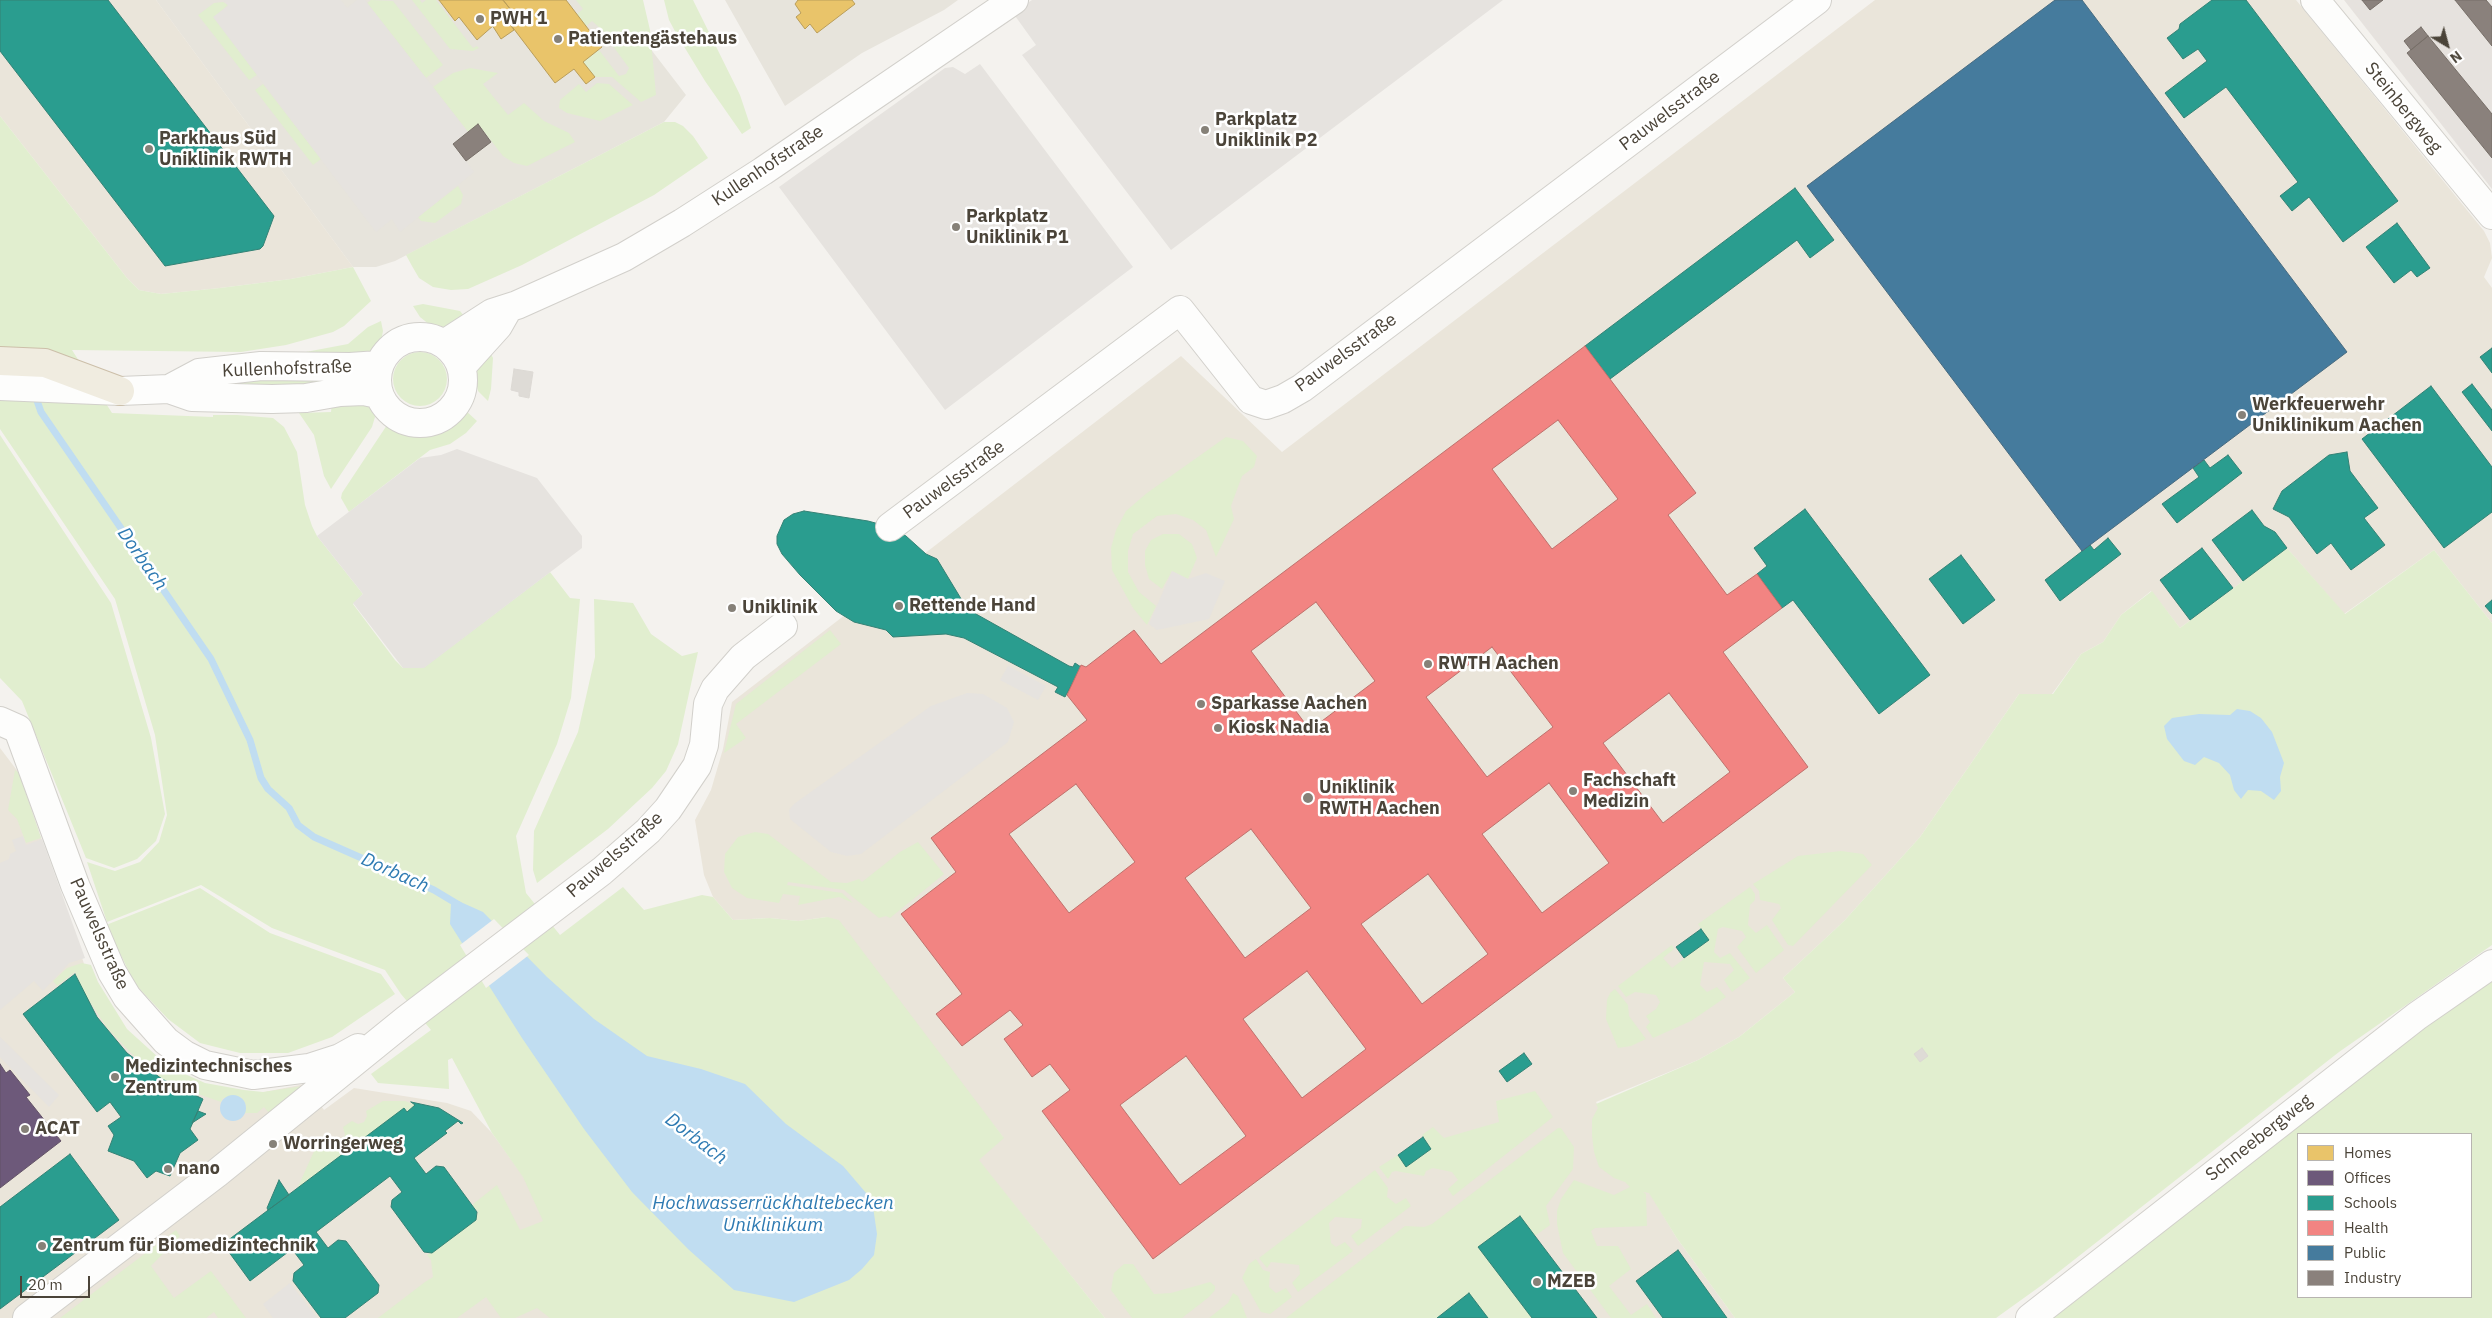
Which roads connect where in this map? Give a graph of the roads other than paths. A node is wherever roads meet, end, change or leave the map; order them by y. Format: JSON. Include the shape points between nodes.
{"nodes":[{"id":1,"x":1014,"y":0,"type":"edge"},
{"id":2,"x":1817,"y":0,"type":"edge"},
{"id":3,"x":2315,"y":0,"type":"edge"},
{"id":4,"x":2492,"y":215,"type":"edge"},
{"id":5,"x":508,"y":308,"type":"junction"},
{"id":6,"x":444,"y":344,"type":"junction"},
{"id":7,"x":0,"y":361,"type":"edge"},
{"id":8,"x":379,"y":365,"type":"junction"},
{"id":9,"x":461,"y":366,"type":"junction"},
{"id":10,"x":0,"y":386,"type":"edge"},
{"id":11,"x":168,"y":389,"type":"junction"},
{"id":12,"x":120,"y":391,"type":"junction"},
{"id":13,"x":378,"y":394,"type":"junction"},
{"id":14,"x":890,"y":527,"type":"dead end"},
{"id":15,"x":784,"y":626,"type":"dead end"},
{"id":16,"x":0,"y":721,"type":"edge"},
{"id":17,"x":2492,"y":964,"type":"edge"},
{"id":18,"x":409,"y":1017,"type":"junction"},
{"id":19,"x":28,"y":1318,"type":"edge"},
{"id":20,"x":2030,"y":1318,"type":"edge"}],
"edges":[{"from":1,"to":5,"type":"street","name":"Kullenhofstraße","via":[[682,223],[624,257]]},
{"from":2,"to":14,"type":"street","name":"Pauwelsstraße","via":[[1310,382],[1283,399],[1266,405],[1251,400],[1180,310]]},
{"from":3,"to":4,"type":"street","name":"Steinbergweg"},
{"from":5,"to":6,"type":"street","name":"Kullenhofstraße","via":[[492,313]]},
{"from":5,"to":9,"type":"street","via":[[498,326]]},
{"from":6,"to":8,"type":"street","via":[[432,338],[407,339],[386,353]]},
{"from":6,"to":9,"type":"street","via":[[455,354]]},
{"from":7,"to":12,"type":"highway","via":[[45,362]]},
{"from":8,"to":11,"type":"street","name":"Kullenhofstraße","via":[[252,367],[199,373]]},
{"from":8,"to":13,"type":"street","name":"Kullenhofstraße"},
{"from":9,"to":13,"type":"street","via":[[463,386],[459,400],[438,420],[424,424],[409,423],[390,412]]},
{"from":10,"to":12,"type":"street","name":"Kullenhofstraße"},
{"from":11,"to":12,"type":"street","name":"Kullenhofstraße"},
{"from":11,"to":13,"type":"street","name":"Kullenhofstraße","via":[[192,397],[272,399],[340,392]]},
{"from":15,"to":18,"type":"street","name":"Pauwelsstraße","via":[[743,657],[715,689],[708,704],[704,745],[697,766],[668,809],[648,831],[602,871]]},
{"from":16,"to":18,"type":"street","name":"Pauwelsstraße","via":[[18,729],[75,885],[112,972],[127,997],[166,1041],[205,1065],[253,1075],[281,1073],[340,1058]]},
{"from":17,"to":20,"type":"street","name":"Schneebergweg","via":[[2417,1016]]},
{"from":18,"to":19,"type":"street","name":"Pauwelsstraße","via":[[224,1168]]}]}
